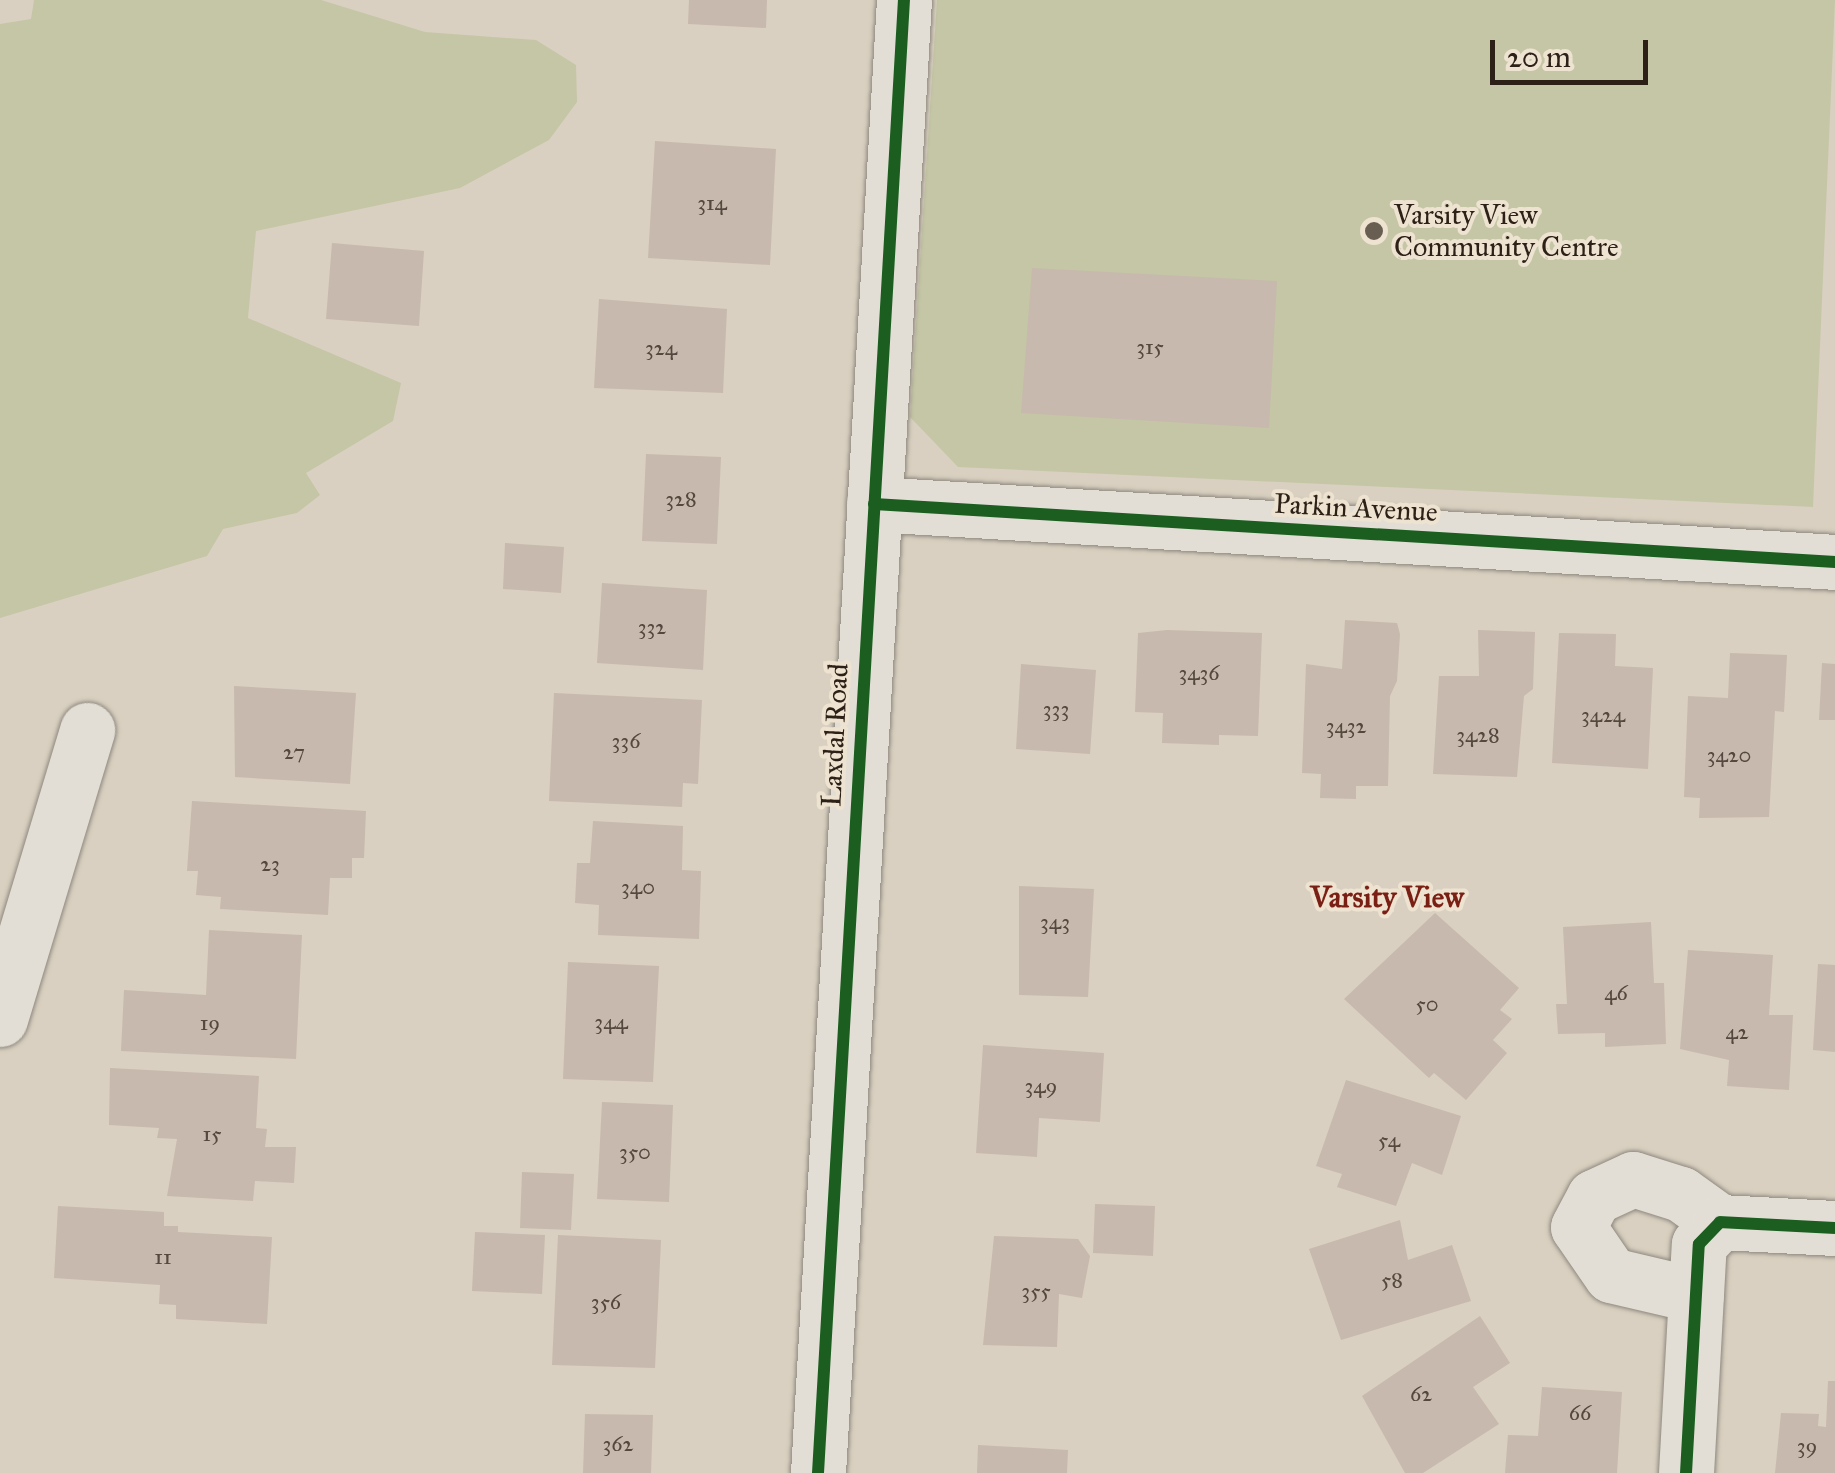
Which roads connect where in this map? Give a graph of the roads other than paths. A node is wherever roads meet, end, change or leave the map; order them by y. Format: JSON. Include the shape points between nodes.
{"nodes":[{"id":1,"x":904,"y":0,"type":"edge"},
{"id":2,"x":874,"y":504,"type":"junction"},
{"id":3,"x":1835,"y":562,"type":"edge"},
{"id":4,"x":87,"y":730,"type":"dead end"},
{"id":5,"x":0,"y":1018,"type":"edge"},
{"id":6,"x":1720,"y":1222,"type":"junction"},
{"id":7,"x":1835,"y":1228,"type":"edge"},
{"id":8,"x":1696,"y":1295,"type":"junction"},
{"id":9,"x":818,"y":1473,"type":"edge"},
{"id":10,"x":1686,"y":1473,"type":"edge"}],
"edges":[{"from":1,"to":2,"type":"street","name":"Laxdal Road"},
{"from":2,"to":3,"type":"street","name":"Parkin Avenue"},
{"from":2,"to":9,"type":"street","name":"Laxdal Road"},
{"from":4,"to":5,"type":"street"},
{"from":6,"to":7,"type":"street"},
{"from":6,"to":8,"type":"street","via":[[1699,1244]]},
{"from":6,"to":8,"type":"street","via":[[1680,1194],[1633,1179],[1594,1196],[1578,1226],[1610,1275]]},
{"from":8,"to":10,"type":"street"}]}
